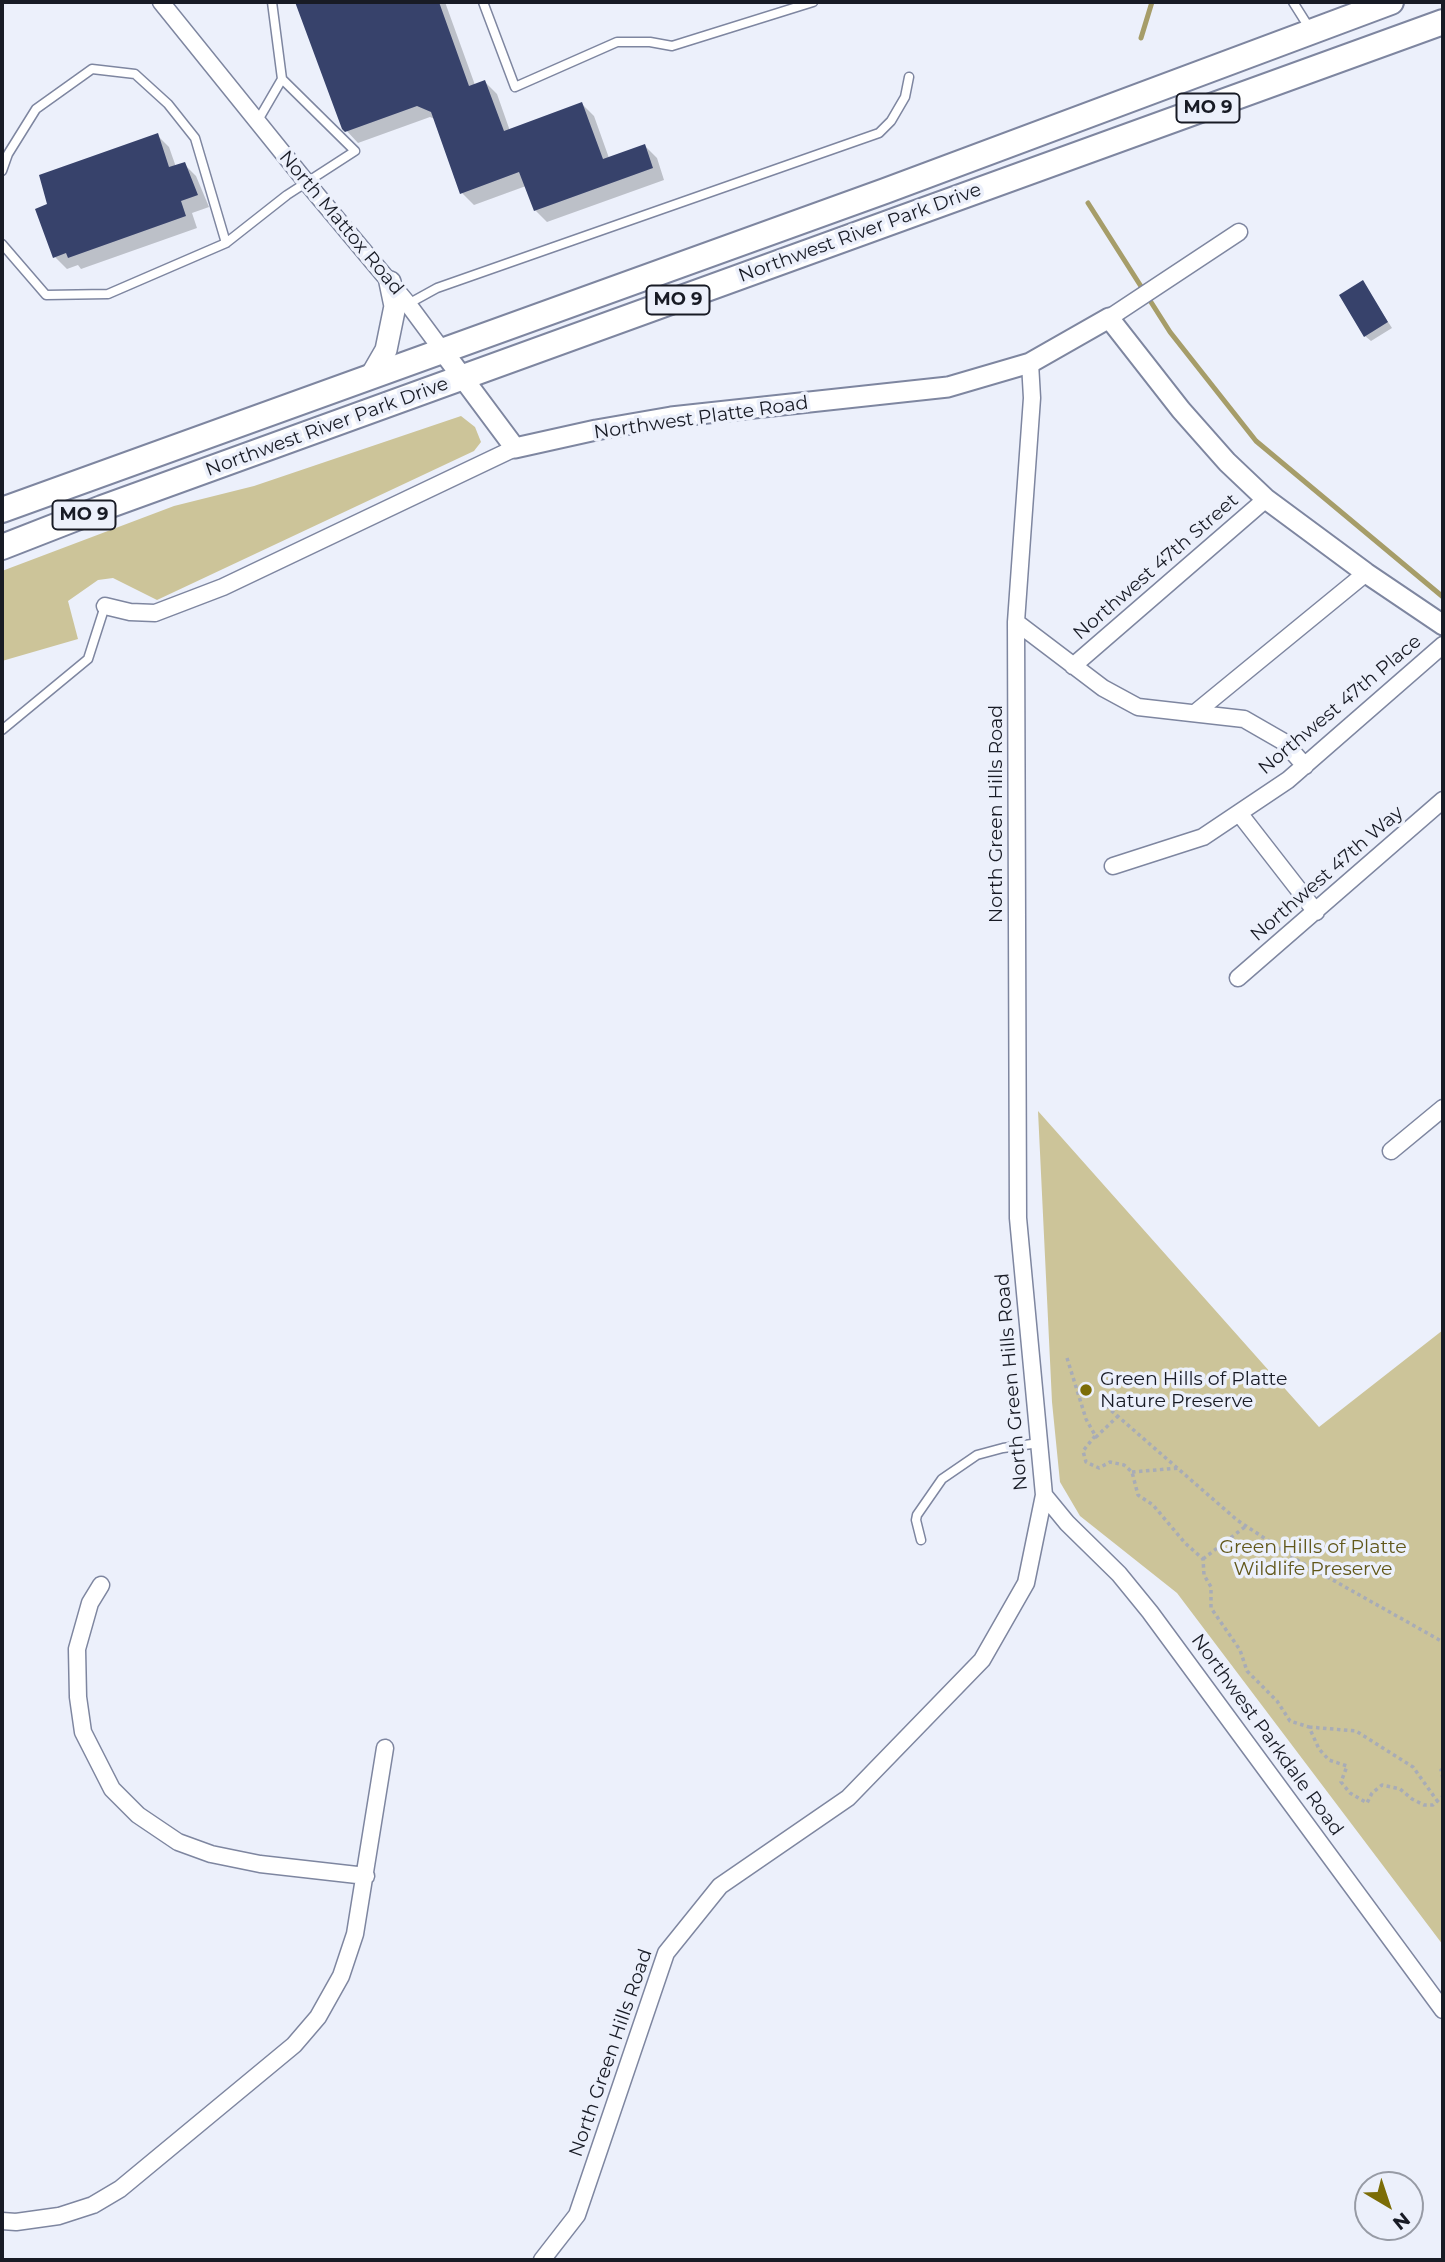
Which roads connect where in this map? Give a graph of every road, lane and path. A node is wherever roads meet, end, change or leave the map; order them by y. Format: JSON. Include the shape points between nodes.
{"nodes":[{"id":1,"x":161,"y":2,"type":"edge"},
{"id":2,"x":272,"y":2,"type":"edge"},
{"id":3,"x":483,"y":2,"type":"edge"},
{"id":4,"x":813,"y":2,"type":"edge"},
{"id":5,"x":1293,"y":2,"type":"edge"},
{"id":6,"x":1391,"y":2,"type":"edge"},
{"id":7,"x":1443,"y":22,"type":"edge"},
{"id":8,"x":1311,"y":30,"type":"junction"},
{"id":9,"x":1323,"y":66,"type":"junction"},
{"id":10,"x":909,"y":77,"type":"dead end"},
{"id":11,"x":282,"y":79,"type":"junction"},
{"id":12,"x":257,"y":122,"type":"junction"},
{"id":13,"x":2,"y":171,"type":"edge"},
{"id":14,"x":307,"y":183,"type":"junction"},
{"id":15,"x":1239,"y":232,"type":"dead end"},
{"id":16,"x":226,"y":243,"type":"junction"},
{"id":17,"x":2,"y":244,"type":"edge"},
{"id":18,"x":390,"y":282,"type":"junction"},
{"id":19,"x":408,"y":304,"type":"junction"},
{"id":20,"x":1117,"y":312,"type":"junction"},
{"id":21,"x":442,"y":350,"type":"junction"},
{"id":22,"x":1030,"y":363,"type":"junction"},
{"id":23,"x":371,"y":376,"type":"junction"},
{"id":24,"x":463,"y":378,"type":"junction"},
{"id":25,"x":515,"y":448,"type":"junction"},
{"id":26,"x":1266,"y":499,"type":"junction"},
{"id":27,"x":2,"y":510,"type":"edge"},
{"id":28,"x":2,"y":547,"type":"edge"},
{"id":29,"x":1366,"y":573,"type":"junction"},
{"id":30,"x":105,"y":606,"type":"joint"},
{"id":31,"x":1016,"y":621,"type":"junction"},
{"id":32,"x":1443,"y":625,"type":"edge"},
{"id":33,"x":1443,"y":645,"type":"edge"},
{"id":34,"x":1073,"y":666,"type":"junction"},
{"id":35,"x":1195,"y":713,"type":"junction"},
{"id":36,"x":2,"y":730,"type":"edge"},
{"id":37,"x":1305,"y":766,"type":"junction"},
{"id":38,"x":1443,"y":800,"type":"edge"},
{"id":39,"x":1239,"y":813,"type":"junction"},
{"id":40,"x":1113,"y":866,"type":"dead end"},
{"id":41,"x":1316,"y":912,"type":"junction"},
{"id":42,"x":1238,"y":978,"type":"dead end"},
{"id":43,"x":1443,"y":1108,"type":"edge"},
{"id":44,"x":1391,"y":1151,"type":"dead end"},
{"id":45,"x":1068,"y":1358,"type":"dead end"},
{"id":46,"x":1106,"y":1406,"type":"dead end"},
{"id":47,"x":1118,"y":1416,"type":"junction"},
{"id":48,"x":1095,"y":1436,"type":"junction"},
{"id":49,"x":1039,"y":1443,"type":"junction"},
{"id":50,"x":1179,"y":1468,"type":"junction"},
{"id":51,"x":1132,"y":1472,"type":"junction"},
{"id":52,"x":1044,"y":1495,"type":"junction"},
{"id":53,"x":1246,"y":1526,"type":"junction"},
{"id":54,"x":921,"y":1540,"type":"dead end"},
{"id":55,"x":1203,"y":1559,"type":"junction"},
{"id":56,"x":101,"y":1585,"type":"dead end"},
{"id":57,"x":1443,"y":1642,"type":"edge"},
{"id":58,"x":1309,"y":1727,"type":"junction"},
{"id":59,"x":385,"y":1748,"type":"dead end"},
{"id":60,"x":1443,"y":1769,"type":"edge"},
{"id":61,"x":1443,"y":1779,"type":"edge"},
{"id":62,"x":1443,"y":1796,"type":"edge"},
{"id":63,"x":1438,"y":1801,"type":"junction"},
{"id":64,"x":366,"y":1876,"type":"junction"},
{"id":65,"x":1443,"y":2010,"type":"edge"},
{"id":66,"x":2,"y":2221,"type":"edge"},
{"id":67,"x":542,"y":2260,"type":"edge"}],
"edges":[{"from":1,"to":12,"type":"street","name":"North Mattox Road"},
{"from":2,"to":11,"type":"lane"},
{"from":3,"to":4,"type":"lane","via":[[515,87],[617,43],[650,41],[672,46]]},
{"from":5,"to":8,"type":"lane"},
{"from":6,"to":8,"type":"main road","name":"Northwest River Park Drive","number":"MO 9"},
{"from":7,"to":9,"type":"main road","name":"Northwest River Park Drive","number":"MO 9"},
{"from":8,"to":9,"type":"main road"},
{"from":8,"to":21,"type":"main road","name":"Northwest River Park Drive","number":"MO 9","via":[[886,191]]},
{"from":9,"to":24,"type":"main road","name":"Northwest River Park Drive","number":"MO 9"},
{"from":10,"to":19,"type":"lane","via":[[905,97],[879,133],[437,288]]},
{"from":11,"to":12,"type":"lane"},
{"from":11,"to":14,"type":"lane","via":[[355,151]]},
{"from":12,"to":14,"type":"street","name":"North Mattox Road"},
{"from":13,"to":16,"type":"lane","via":[[36,109],[92,69],[135,74],[168,104],[195,138]]},
{"from":14,"to":16,"type":"lane"},
{"from":14,"to":18,"type":"street","name":"North Mattox Road"},
{"from":15,"to":20,"type":"street"},
{"from":16,"to":17,"type":"lane","via":[[108,294],[46,295]]},
{"from":18,"to":19,"type":"street","name":"North Mattox Road"},
{"from":18,"to":23,"type":"main road","via":[[395,306],[391,327],[386,350]]},
{"from":19,"to":21,"type":"street","name":"North Mattox Road"},
{"from":20,"to":22,"type":"street","name":"Northwest Platte Road"},
{"from":20,"to":26,"type":"street","via":[[1181,410]]},
{"from":21,"to":23,"type":"main road","name":"Northwest River Park Drive","number":"MO 9"},
{"from":21,"to":24,"type":"street","name":"North Mattox Road"},
{"from":22,"to":25,"type":"street","name":"Northwest Platte Road","via":[[948,387],[671,417]]},
{"from":22,"to":31,"type":"street","name":"North Green Hills Road","via":[[1032,398]]},
{"from":23,"to":27,"type":"main road","name":"Northwest River Park Drive","number":"MO 9"},
{"from":24,"to":25,"type":"street","name":"North Mattox Road"},
{"from":24,"to":28,"type":"main road","name":"Northwest River Park Drive","number":"MO 9"},
{"from":25,"to":30,"type":"street","name":"Northwest Platte Road","via":[[223,587],[155,613]]},
{"from":26,"to":29,"type":"street"},
{"from":26,"to":34,"type":"street","name":"Northwest 47th Street"},
{"from":29,"to":32,"type":"street"},
{"from":29,"to":35,"type":"street"},
{"from":30,"to":36,"type":"lane","via":[[88,659]]},
{"from":31,"to":34,"type":"street"},
{"from":31,"to":49,"type":"street","name":"North Green Hills Road","via":[[1018,1218]]},
{"from":33,"to":37,"type":"street","name":"Northwest 47th Place"},
{"from":34,"to":35,"type":"street","via":[[1138,706]]},
{"from":35,"to":37,"type":"street","via":[[1244,719],[1284,742]]},
{"from":37,"to":39,"type":"street","name":"Northwest 47th Place"},
{"from":38,"to":41,"type":"street","name":"Northwest 47th Way"},
{"from":39,"to":40,"type":"street","name":"Northwest 47th Place","via":[[1203,837]]},
{"from":39,"to":41,"type":"street"},
{"from":41,"to":42,"type":"street","name":"Northwest 47th Way"},
{"from":43,"to":44,"type":"street"},
{"from":45,"to":48,"type":"path"},
{"from":46,"to":47,"type":"path"},
{"from":47,"to":48,"type":"path"},
{"from":47,"to":50,"type":"path"},
{"from":48,"to":51,"type":"path","via":[[1083,1451],[1087,1462],[1099,1468],[1110,1462],[1124,1465]]},
{"from":49,"to":52,"type":"street","name":"North Green Hills Road"},
{"from":49,"to":54,"type":"lane","via":[[976,1455],[942,1479],[917,1515]]},
{"from":50,"to":51,"type":"path"},
{"from":50,"to":53,"type":"path"},
{"from":51,"to":55,"type":"path","via":[[1138,1495]]},
{"from":52,"to":65,"type":"street","name":"Northwest Parkdale Road","via":[[1150,1612]]},
{"from":52,"to":67,"type":"street","name":"North Green Hills Road","via":[[1026,1583],[982,1660],[848,1798],[720,1886],[666,1953],[576,2215]]},
{"from":53,"to":55,"type":"path"},
{"from":53,"to":57,"type":"path"},
{"from":55,"to":58,"type":"path","via":[[1212,1608],[1240,1650],[1247,1671],[1290,1721]]},
{"from":56,"to":64,"type":"street","via":[[90,1603],[78,1649],[78,1697],[83,1732],[112,1789],[138,1815],[178,1842],[211,1854]]},
{"from":58,"to":63,"type":"path","via":[[1356,1731],[1413,1767]]},
{"from":58,"to":63,"type":"path","via":[[1324,1755],[1347,1766],[1341,1782],[1367,1803],[1382,1785],[1400,1789],[1424,1805]]},
{"from":59,"to":64,"type":"street"},
{"from":60,"to":61,"type":"path"},
{"from":62,"to":63,"type":"path"},
{"from":64,"to":66,"type":"street","via":[[341,1976],[294,2045],[129,2182],[93,2204],[59,2216]]}]}
